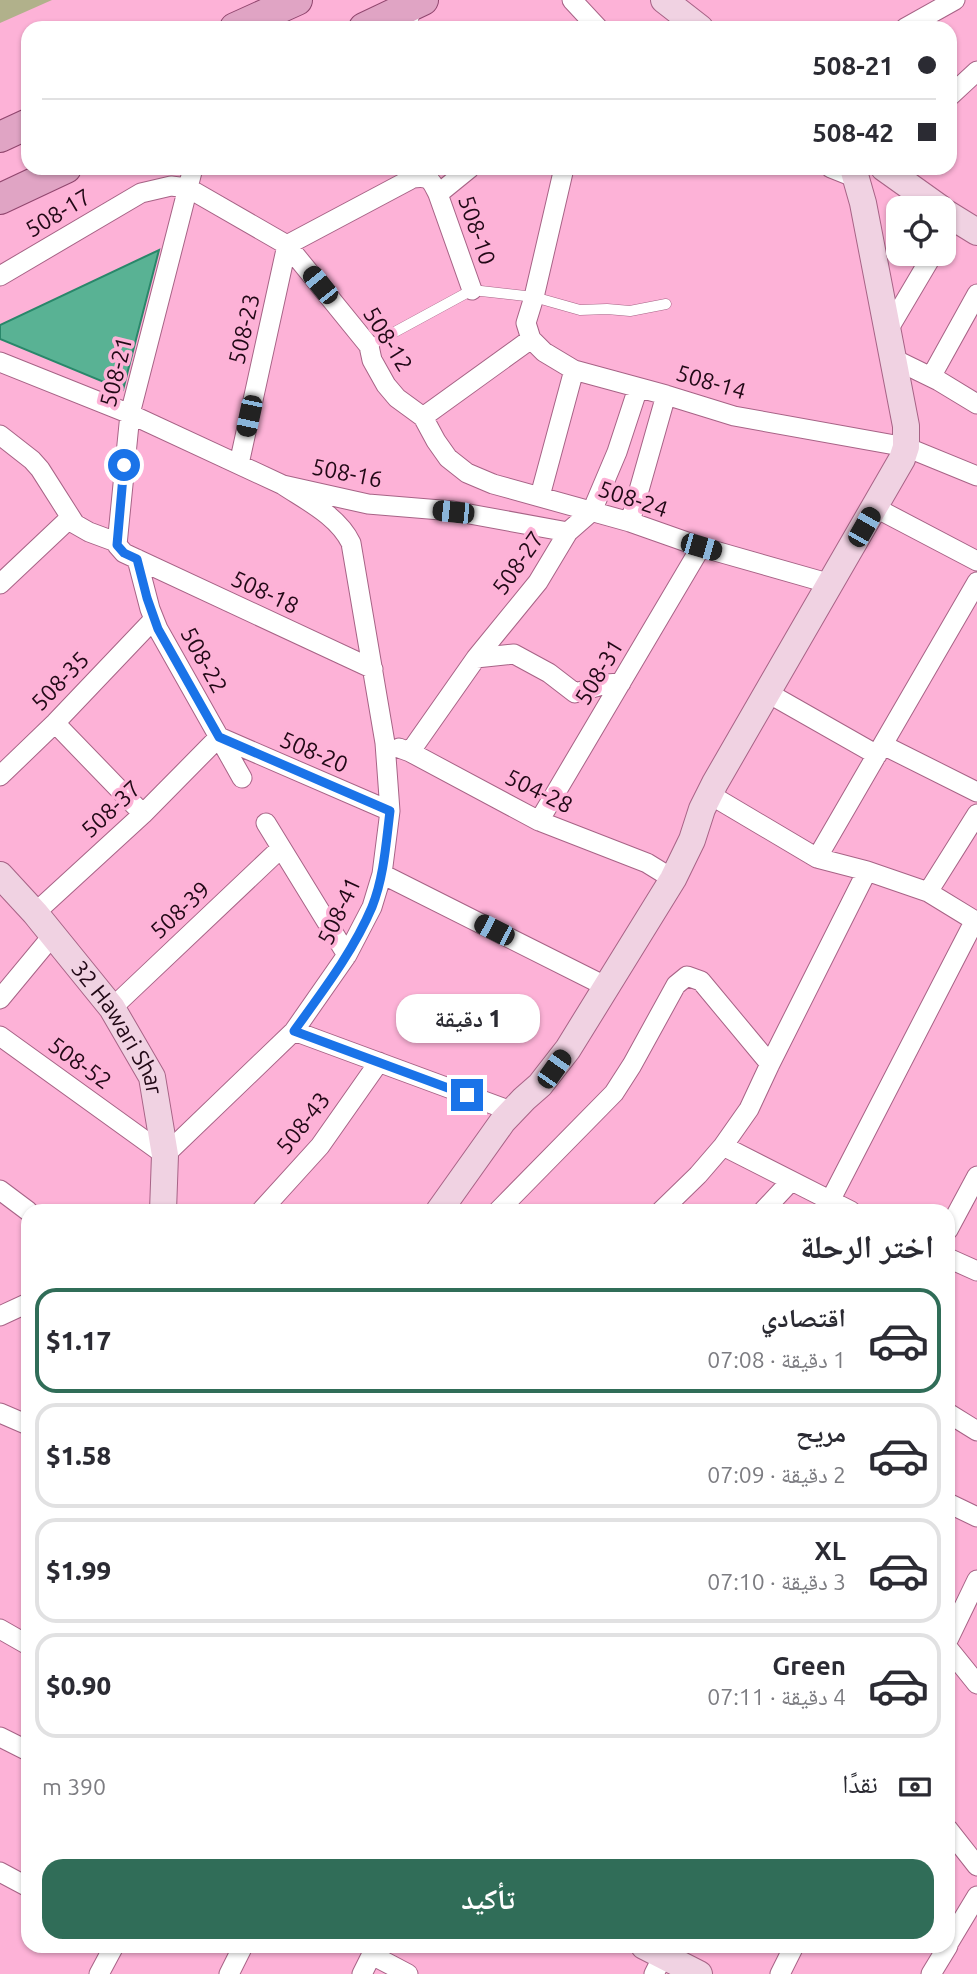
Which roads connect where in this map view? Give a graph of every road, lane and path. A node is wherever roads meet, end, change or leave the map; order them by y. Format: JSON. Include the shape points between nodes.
{"nodes":[{"id":1,"x":297,"y":0,"type":"edge"},
{"id":2,"x":572,"y":0,"type":"edge"},
{"id":3,"x":644,"y":0,"type":"edge"},
{"id":4,"x":664,"y":0,"type":"edge"},
{"id":5,"x":955,"y":0,"type":"edge"},
{"id":6,"x":418,"y":10,"type":"edge"},
{"id":7,"x":250,"y":21,"type":"edge"},
{"id":8,"x":385,"y":21,"type":"edge"},
{"id":9,"x":592,"y":21,"type":"edge"},
{"id":10,"x":668,"y":21,"type":"edge"},
{"id":11,"x":691,"y":21,"type":"edge"},
{"id":12,"x":918,"y":21,"type":"edge"},
{"id":13,"x":977,"y":71,"type":"edge"},
{"id":14,"x":957,"y":90,"type":"edge"},
{"id":15,"x":21,"y":127,"type":"edge"},
{"id":16,"x":0,"y":137,"type":"edge"},
{"id":17,"x":51,"y":175,"type":"edge"},
{"id":18,"x":191,"y":175,"type":"edge"},
{"id":19,"x":461,"y":175,"type":"edge"},
{"id":20,"x":562,"y":175,"type":"edge"},
{"id":21,"x":855,"y":175,"type":"edge"},
{"id":22,"x":892,"y":175,"type":"edge"},
{"id":23,"x":188,"y":188,"type":"junction"},
{"id":24,"x":438,"y":194,"type":"junction"},
{"id":25,"x":918,"y":196,"type":"edge"},
{"id":26,"x":0,"y":199,"type":"edge"},
{"id":27,"x":956,"y":223,"type":"edge"},
{"id":28,"x":977,"y":232,"type":"edge"},
{"id":29,"x":287,"y":244,"type":"junction"},
{"id":30,"x":926,"y":266,"type":"edge"},
{"id":31,"x":0,"y":276,"type":"edge"},
{"id":32,"x":472,"y":290,"type":"junction"},
{"id":33,"x":977,"y":294,"type":"edge"},
{"id":34,"x":534,"y":297,"type":"junction"},
{"id":35,"x":666,"y":304,"type":"dead end"},
{"id":36,"x":528,"y":331,"type":"junction"},
{"id":37,"x":889,"y":332,"type":"junction"},
{"id":38,"x":369,"y":346,"type":"junction"},
{"id":39,"x":894,"y":359,"type":"junction"},
{"id":40,"x":0,"y":362,"type":"edge"},
{"id":41,"x":574,"y":370,"type":"junction"},
{"id":42,"x":931,"y":377,"type":"junction"},
{"id":43,"x":638,"y":388,"type":"junction"},
{"id":44,"x":666,"y":395,"type":"junction"},
{"id":45,"x":977,"y":404,"type":"edge"},
{"id":46,"x":130,"y":414,"type":"junction"},
{"id":47,"x":422,"y":417,"type":"junction"},
{"id":48,"x":0,"y":435,"type":"edge"},
{"id":49,"x":906,"y":447,"type":"junction"},
{"id":50,"x":239,"y":464,"type":"junction"},
{"id":51,"x":977,"y":476,"type":"edge"},
{"id":52,"x":283,"y":485,"type":"junction"},
{"id":53,"x":540,"y":496,"type":"junction"},
{"id":54,"x":876,"y":508,"type":"junction"},
{"id":55,"x":592,"y":511,"type":"junction"},
{"id":56,"x":70,"y":518,"type":"junction"},
{"id":57,"x":630,"y":522,"type":"junction"},
{"id":58,"x":568,"y":532,"type":"junction"},
{"id":59,"x":116,"y":542,"type":"junction"},
{"id":60,"x":701,"y":547,"type":"junction"},
{"id":61,"x":137,"y":559,"type":"junction"},
{"id":62,"x":977,"y":561,"type":"edge"},
{"id":63,"x":977,"y":582,"type":"edge"},
{"id":64,"x":0,"y":584,"type":"edge"},
{"id":65,"x":831,"y":584,"type":"junction"},
{"id":66,"x":154,"y":620,"type":"junction"},
{"id":67,"x":476,"y":658,"type":"junction"},
{"id":68,"x":373,"y":669,"type":"junction"},
{"id":69,"x":621,"y":682,"type":"junction"},
{"id":70,"x":768,"y":694,"type":"junction"},
{"id":71,"x":55,"y":723,"type":"junction"},
{"id":72,"x":219,"y":737,"type":"junction"},
{"id":73,"x":385,"y":743,"type":"junction"},
{"id":74,"x":880,"y":750,"type":"junction"},
{"id":75,"x":410,"y":752,"type":"junction"},
{"id":76,"x":0,"y":776,"type":"edge"},
{"id":77,"x":242,"y":778,"type":"dead end"},
{"id":78,"x":977,"y":792,"type":"edge"},
{"id":79,"x":709,"y":794,"type":"junction"},
{"id":80,"x":390,"y":811,"type":"junction"},
{"id":81,"x":143,"y":814,"type":"junction"},
{"id":82,"x":977,"y":814,"type":"edge"},
{"id":83,"x":539,"y":821,"type":"junction"},
{"id":84,"x":266,"y":823,"type":"dead end"},
{"id":85,"x":281,"y":848,"type":"junction"},
{"id":86,"x":817,"y":858,"type":"junction"},
{"id":87,"x":867,"y":871,"type":"junction"},
{"id":88,"x":382,"y":874,"type":"junction"},
{"id":89,"x":0,"y":875,"type":"edge"},
{"id":90,"x":673,"y":879,"type":"junction"},
{"id":91,"x":928,"y":892,"type":"junction"},
{"id":92,"x":35,"y":913,"type":"junction"},
{"id":93,"x":976,"y":921,"type":"edge"},
{"id":94,"x":53,"y":935,"type":"junction"},
{"id":95,"x":347,"y":955,"type":"junction"},
{"id":96,"x":607,"y":987,"type":"junction"},
{"id":97,"x":0,"y":999,"type":"edge"},
{"id":98,"x":112,"y":1008,"type":"junction"},
{"id":99,"x":294,"y":1031,"type":"junction"},
{"id":100,"x":0,"y":1036,"type":"edge"},
{"id":101,"x":379,"y":1062,"type":"junction"},
{"id":102,"x":769,"y":1064,"type":"junction"},
{"id":103,"x":511,"y":1111,"type":"junction"},
{"id":104,"x":723,"y":1146,"type":"junction"},
{"id":105,"x":164,"y":1155,"type":"junction"},
{"id":106,"x":977,"y":1176,"type":"edge"},
{"id":107,"x":791,"y":1181,"type":"junction"},
{"id":108,"x":0,"y":1190,"type":"edge"},
{"id":109,"x":830,"y":1200,"type":"junction"},
{"id":110,"x":163,"y":1204,"type":"edge"},
{"id":111,"x":267,"y":1204,"type":"edge"},
{"id":112,"x":444,"y":1204,"type":"edge"},
{"id":113,"x":505,"y":1204,"type":"edge"},
{"id":114,"x":668,"y":1204,"type":"edge"},
{"id":115,"x":770,"y":1204,"type":"edge"},
{"id":116,"x":838,"y":1204,"type":"edge"},
{"id":117,"x":21,"y":1206,"type":"edge"},
{"id":118,"x":955,"y":1217,"type":"edge"},
{"id":119,"x":955,"y":1261,"type":"edge"},
{"id":120,"x":977,"y":1271,"type":"edge"},
{"id":121,"x":21,"y":1306,"type":"edge"},
{"id":122,"x":0,"y":1316,"type":"edge"},
{"id":123,"x":0,"y":1413,"type":"edge"},
{"id":124,"x":955,"y":1417,"type":"edge"},
{"id":125,"x":21,"y":1422,"type":"edge"},
{"id":126,"x":977,"y":1431,"type":"edge"},
{"id":127,"x":955,"y":1506,"type":"edge"},
{"id":128,"x":977,"y":1517,"type":"edge"},
{"id":129,"x":977,"y":1580,"type":"edge"},
{"id":130,"x":955,"y":1626,"type":"edge"},
{"id":131,"x":0,"y":1629,"type":"edge"},
{"id":132,"x":21,"y":1641,"type":"edge"},
{"id":133,"x":955,"y":1657,"type":"edge"},
{"id":134,"x":977,"y":1684,"type":"edge"},
{"id":135,"x":0,"y":1737,"type":"edge"},
{"id":136,"x":21,"y":1748,"type":"edge"},
{"id":137,"x":955,"y":1838,"type":"edge"},
{"id":138,"x":977,"y":1866,"type":"edge"},
{"id":139,"x":0,"y":1872,"type":"edge"},
{"id":140,"x":21,"y":1882,"type":"edge"},
{"id":141,"x":977,"y":1896,"type":"edge"},
{"id":142,"x":955,"y":1933,"type":"edge"},
{"id":143,"x":110,"y":1953,"type":"edge"},
{"id":144,"x":240,"y":1953,"type":"edge"},
{"id":145,"x":373,"y":1953,"type":"edge"},
{"id":146,"x":377,"y":1953,"type":"edge"},
{"id":147,"x":790,"y":1953,"type":"edge"},
{"id":148,"x":943,"y":1953,"type":"edge"},
{"id":149,"x":654,"y":1959,"type":"edge"},
{"id":150,"x":99,"y":1974,"type":"edge"},
{"id":151,"x":229,"y":1974,"type":"edge"},
{"id":152,"x":362,"y":1974,"type":"edge"},
{"id":153,"x":408,"y":1974,"type":"edge"},
{"id":154,"x":699,"y":1974,"type":"edge"},
{"id":155,"x":780,"y":1974,"type":"edge"},
{"id":156,"x":931,"y":1974,"type":"edge"}],
"edges":[{"from":1,"to":7,"type":"main road"},
{"from":2,"to":9,"type":"street"},
{"from":3,"to":10,"type":"street"},
{"from":4,"to":11,"type":"street"},
{"from":5,"to":12,"type":"street"},
{"from":6,"to":8,"type":"main road"},
{"from":13,"to":14,"type":"street"},
{"from":15,"to":16,"type":"main road"},
{"from":17,"to":26,"type":"main road"},
{"from":18,"to":23,"type":"street","name":"508-21"},
{"from":19,"to":24,"type":"street"},
{"from":20,"to":34,"type":"street"},
{"from":21,"to":37,"type":"street"},
{"from":22,"to":25,"type":"street"},
{"from":23,"to":29,"type":"street","name":"508-12"},
{"from":23,"to":31,"type":"street","name":"508-17","via":[[171,186],[141,193]]},
{"from":23,"to":46,"type":"street","name":"508-21"},
{"from":24,"to":29,"type":"street","name":"508-10","via":[[431,180],[413,178]]},
{"from":24,"to":32,"type":"street","name":"508-10"},
{"from":27,"to":28,"type":"street"},
{"from":29,"to":38,"type":"street","name":"508-12"},
{"from":29,"to":50,"type":"street","name":"508-23"},
{"from":30,"to":37,"type":"street"},
{"from":32,"to":34,"type":"lane"},
{"from":32,"to":38,"type":"lane"},
{"from":33,"to":42,"type":"street"},
{"from":34,"to":35,"type":"lane","via":[[580,310],[631,311]]},
{"from":34,"to":36,"type":"street"},
{"from":36,"to":41,"type":"street","name":"508-14","via":[[544,352]]},
{"from":36,"to":47,"type":"street"},
{"from":37,"to":39,"type":"street"},
{"from":38,"to":47,"type":"street","name":"508-12","via":[[386,386]]},
{"from":39,"to":42,"type":"street"},
{"from":39,"to":49,"type":"street"},
{"from":40,"to":46,"type":"street","name":"508-16"},
{"from":41,"to":43,"type":"street","name":"508-14"},
{"from":41,"to":53,"type":"street","name":"508-27"},
{"from":42,"to":45,"type":"street"},
{"from":43,"to":44,"type":"street","name":"508-14"},
{"from":43,"to":55,"type":"street","name":"508-27"},
{"from":44,"to":49,"type":"street","name":"508-14","via":[[734,416]]},
{"from":44,"to":57,"type":"street"},
{"from":46,"to":50,"type":"street","name":"508-16"},
{"from":46,"to":59,"type":"street","name":"508-21"},
{"from":47,"to":53,"type":"street","name":"508-24","via":[[448,458],[467,473]]},
{"from":48,"to":56,"type":"street","via":[[40,469]]},
{"from":49,"to":51,"type":"street","name":"508-14"},
{"from":49,"to":54,"type":"street"},
{"from":50,"to":52,"type":"street","name":"508-16"},
{"from":52,"to":58,"type":"street","name":"508-16","via":[[368,504],[453,512]]},
{"from":52,"to":68,"type":"street","name":"508-41","via":[[345,530],[354,556]]},
{"from":53,"to":55,"type":"street","name":"508-24"},
{"from":54,"to":62,"type":"street"},
{"from":54,"to":65,"type":"street"},
{"from":55,"to":57,"type":"street","name":"508-24"},
{"from":55,"to":58,"type":"street","name":"508-27"},
{"from":56,"to":59,"type":"street","via":[[81,528]]},
{"from":56,"to":64,"type":"street"},
{"from":57,"to":60,"type":"street","name":"508-24"},
{"from":58,"to":67,"type":"street","name":"508-27","via":[[538,582]]},
{"from":59,"to":61,"type":"street","via":[[121,551]]},
{"from":60,"to":65,"type":"street","name":"508-24"},
{"from":60,"to":69,"type":"street","name":"508-31"},
{"from":61,"to":66,"type":"street","name":"508-22"},
{"from":61,"to":68,"type":"street","name":"508-18"},
{"from":63,"to":74,"type":"street"},
{"from":65,"to":70,"type":"street"},
{"from":66,"to":71,"type":"street","name":"508-35"},
{"from":66,"to":72,"type":"street","name":"508-22"},
{"from":67,"to":69,"type":"street","via":[[514,654],[575,693]]},
{"from":67,"to":75,"type":"street","name":"508-27"},
{"from":68,"to":73,"type":"street","name":"508-41"},
{"from":69,"to":83,"type":"street","name":"508-31"},
{"from":70,"to":74,"type":"street"},
{"from":70,"to":79,"type":"street"},
{"from":71,"to":76,"type":"street","name":"508-35"},
{"from":71,"to":81,"type":"street"},
{"from":72,"to":77,"type":"street","name":"508-22"},
{"from":72,"to":80,"type":"street","name":"508-20"},
{"from":72,"to":81,"type":"street","name":"508-37"},
{"from":73,"to":75,"type":"street","name":"504-28"},
{"from":73,"to":80,"type":"street","name":"508-41"},
{"from":74,"to":78,"type":"street"},
{"from":74,"to":86,"type":"street"},
{"from":75,"to":83,"type":"street","name":"504-28"},
{"from":79,"to":86,"type":"street"},
{"from":79,"to":90,"type":"street"},
{"from":80,"to":88,"type":"street","name":"508-41"},
{"from":81,"to":92,"type":"street","name":"508-37"},
{"from":82,"to":91,"type":"street"},
{"from":83,"to":90,"type":"street","name":"504-28","via":[[648,863]]},
{"from":84,"to":85,"type":"street"},
{"from":85,"to":95,"type":"street"},
{"from":85,"to":98,"type":"street","name":"508-39"},
{"from":86,"to":87,"type":"street"},
{"from":87,"to":91,"type":"street"},
{"from":87,"to":102,"type":"street"},
{"from":88,"to":95,"type":"street","name":"508-41","via":[[372,907]]},
{"from":88,"to":96,"type":"street"},
{"from":89,"to":92,"type":"street","name":"32 Hawari Shar"},
{"from":90,"to":96,"type":"street"},
{"from":91,"to":93,"type":"street"},
{"from":92,"to":94,"type":"street","name":"32 Hawari Shar"},
{"from":93,"to":109,"type":"street"},
{"from":94,"to":97,"type":"street"},
{"from":94,"to":98,"type":"street","name":"32 Hawari Shar"},
{"from":95,"to":99,"type":"street","name":"508-41"},
{"from":96,"to":103,"type":"street","via":[[547,1077]]},
{"from":98,"to":105,"type":"street","name":"32 Hawari Shar","via":[[152,1077]]},
{"from":99,"to":101,"type":"street"},
{"from":99,"to":105,"type":"street","name":"508-41"},
{"from":100,"to":105,"type":"street","name":"508-52"},
{"from":101,"to":103,"type":"street"},
{"from":101,"to":111,"type":"street","name":"508-43","via":[[320,1146]]},
{"from":102,"to":104,"type":"street","via":[[749,1109]]},
{"from":102,"to":113,"type":"street","via":[[701,981],[687,975],[676,985],[614,1093]]},
{"from":103,"to":112,"type":"street"},
{"from":104,"to":107,"type":"street"},
{"from":104,"to":114,"type":"street"},
{"from":105,"to":110,"type":"street","name":"32 Hawari Shar"},
{"from":106,"to":118,"type":"street"},
{"from":107,"to":109,"type":"street"},
{"from":107,"to":115,"type":"street"},
{"from":108,"to":117,"type":"street"},
{"from":109,"to":116,"type":"street"},
{"from":119,"to":120,"type":"street"},
{"from":121,"to":122,"type":"street"},
{"from":123,"to":125,"type":"street"},
{"from":124,"to":126,"type":"street"},
{"from":127,"to":128,"type":"street"},
{"from":129,"to":130,"type":"street"},
{"from":131,"to":132,"type":"street"},
{"from":133,"to":134,"type":"street"},
{"from":135,"to":136,"type":"street"},
{"from":137,"to":138,"type":"street"},
{"from":139,"to":140,"type":"street"},
{"from":141,"to":142,"type":"street"},
{"from":143,"to":150,"type":"street"},
{"from":144,"to":151,"type":"street"},
{"from":145,"to":152,"type":"street"},
{"from":146,"to":153,"type":"street"},
{"from":147,"to":155,"type":"street"},
{"from":148,"to":156,"type":"street"},
{"from":149,"to":154,"type":"street"}]}
